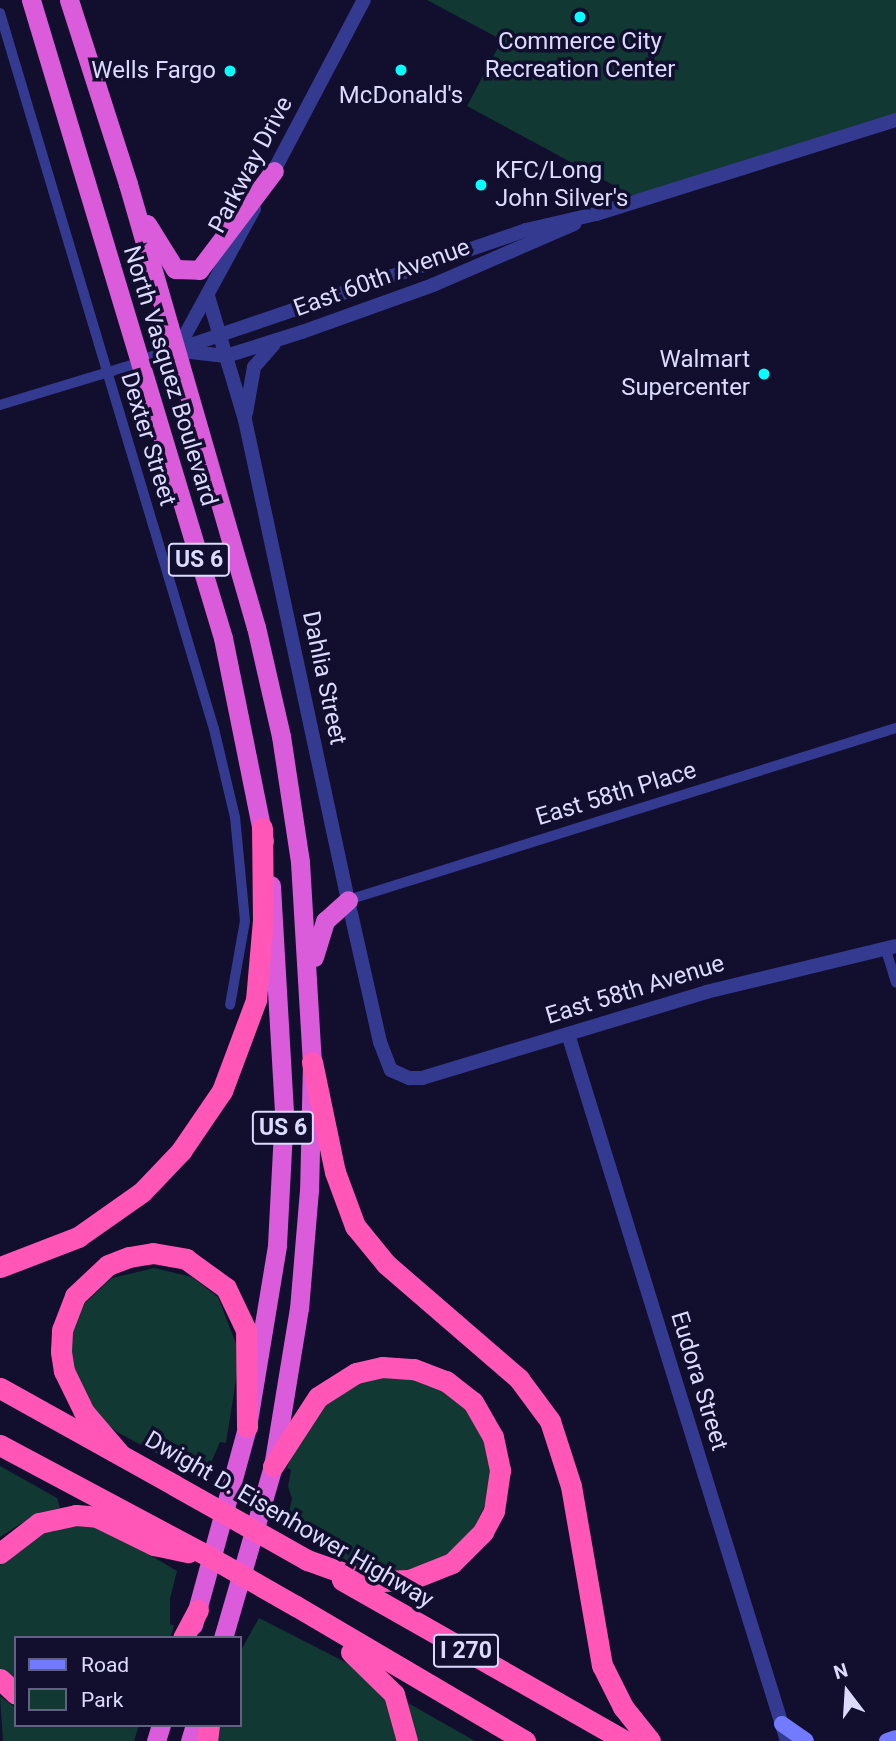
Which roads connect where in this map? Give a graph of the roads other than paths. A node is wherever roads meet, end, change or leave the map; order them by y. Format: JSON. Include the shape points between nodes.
{"nodes":[{"id":1,"x":31,"y":0,"type":"edge"},
{"id":2,"x":69,"y":0,"type":"edge"},
{"id":3,"x":364,"y":0,"type":"edge"},
{"id":4,"x":0,"y":13,"type":"edge"},
{"id":5,"x":896,"y":120,"type":"edge"},
{"id":6,"x":274,"y":172,"type":"junction"},
{"id":7,"x":128,"y":184,"type":"junction"},
{"id":8,"x":596,"y":214,"type":"junction"},
{"id":9,"x":208,"y":296,"type":"junction"},
{"id":10,"x":219,"y":335,"type":"junction"},
{"id":11,"x":281,"y":339,"type":"junction"},
{"id":12,"x":177,"y":350,"type":"junction"},
{"id":13,"x":226,"y":356,"type":"junction"},
{"id":14,"x":138,"y":363,"type":"junction"},
{"id":15,"x":106,"y":373,"type":"junction"},
{"id":16,"x":0,"y":405,"type":"edge"},
{"id":17,"x":245,"y":420,"type":"junction"},
{"id":18,"x":896,"y":728,"type":"edge"},
{"id":19,"x":262,"y":828,"type":"junction"},
{"id":20,"x":348,"y":901,"type":"junction"},
{"id":21,"x":891,"y":948,"type":"edge"},
{"id":22,"x":896,"y":982,"type":"edge"},
{"id":23,"x":311,"y":992,"type":"junction"},
{"id":24,"x":230,"y":1005,"type":"dead end"},
{"id":25,"x":568,"y":1034,"type":"junction"},
{"id":26,"x":312,"y":1062,"type":"junction"},
{"id":27,"x":391,"y":1070,"type":"joint"},
{"id":28,"x":0,"y":1267,"type":"edge"},
{"id":29,"x":0,"y":1388,"type":"edge"},
{"id":30,"x":247,"y":1427,"type":"junction"},
{"id":31,"x":0,"y":1445,"type":"edge"},
{"id":32,"x":120,"y":1454,"type":"junction"},
{"id":33,"x":273,"y":1466,"type":"junction"},
{"id":34,"x":156,"y":1537,"type":"junction"},
{"id":35,"x":0,"y":1553,"type":"edge"},
{"id":36,"x":307,"y":1560,"type":"junction"},
{"id":37,"x":296,"y":1606,"type":"junction"},
{"id":38,"x":198,"y":1610,"type":"junction"},
{"id":39,"x":184,"y":1636,"type":"edge"},
{"id":40,"x":190,"y":1636,"type":"edge"},
{"id":41,"x":224,"y":1636,"type":"edge"},
{"id":42,"x":0,"y":1679,"type":"edge"},
{"id":43,"x":14,"y":1692,"type":"edge"},
{"id":44,"x":782,"y":1724,"type":"junction"},
{"id":45,"x":896,"y":1738,"type":"edge"},
{"id":46,"x":407,"y":1741,"type":"edge"},
{"id":47,"x":525,"y":1741,"type":"edge"},
{"id":48,"x":625,"y":1741,"type":"edge"},
{"id":49,"x":650,"y":1741,"type":"edge"},
{"id":50,"x":787,"y":1741,"type":"edge"},
{"id":51,"x":806,"y":1741,"type":"edge"},
{"id":52,"x":887,"y":1741,"type":"edge"}],
"edges":[{"from":1,"to":14,"type":"highway","name":"North Vasquez Boulevard","number":"US 6"},
{"from":2,"to":7,"type":"highway","name":"North Vasquez Boulevard","number":"US 6"},
{"from":3,"to":6,"type":"street","name":"Parkway Drive"},
{"from":4,"to":15,"type":"street","name":"Dexter Street"},
{"from":5,"to":8,"type":"street","name":"East 60th Avenue"},
{"from":6,"to":7,"type":"highway","via":[[214,255],[192,272],[170,264]]},
{"from":6,"to":9,"type":"street","name":"Parkway Drive"},
{"from":7,"to":12,"type":"highway","name":"North Vasquez Boulevard","number":"US 6"},
{"from":8,"to":10,"type":"street","name":"East 60th Avenue","via":[[526,230]]},
{"from":8,"to":11,"type":"street","name":"East 60th Avenue","via":[[433,285]]},
{"from":9,"to":10,"type":"street","name":"Dahlia Street"},
{"from":9,"to":12,"type":"street","name":"Parkway Drive"},
{"from":10,"to":12,"type":"street","name":"East 60th Avenue"},
{"from":10,"to":13,"type":"street","name":"Dahlia Street"},
{"from":11,"to":13,"type":"street","name":"East 60th Avenue"},
{"from":11,"to":17,"type":"street","via":[[254,367]]},
{"from":12,"to":13,"type":"street","name":"East 60th Avenue"},
{"from":12,"to":14,"type":"street","name":"East 60th Avenue"},
{"from":12,"to":23,"type":"highway","name":"North Vasquez Boulevard","number":"US 6","via":[[268,676],[293,809]]},
{"from":13,"to":17,"type":"street","name":"Dahlia Street"},
{"from":14,"to":15,"type":"street","name":"East 60th Avenue"},
{"from":14,"to":19,"type":"highway","name":"North Vasquez Boulevard","number":"US 6","via":[[223,638]]},
{"from":15,"to":16,"type":"street","name":"East 60th Avenue"},
{"from":15,"to":24,"type":"street","name":"Dexter Street","via":[[214,729],[234,817],[245,921]]},
{"from":17,"to":20,"type":"street","name":"Dahlia Street"},
{"from":18,"to":20,"type":"street","name":"East 58th Place"},
{"from":19,"to":28,"type":"highway","via":[[263,931],[256,1000],[222,1091],[181,1151],[142,1192],[78,1237]]},
{"from":19,"to":30,"type":"highway","name":"North Vasquez Boulevard","number":"US 6","via":[[275,920],[284,1112],[272,1290]]},
{"from":20,"to":23,"type":"highway","via":[[325,922],[319,935]]},
{"from":20,"to":27,"type":"street","name":"Dahlia Street","via":[[380,1042]]},
{"from":21,"to":22,"type":"street"},
{"from":21,"to":25,"type":"street","name":"East 58th Avenue","via":[[706,992]]},
{"from":23,"to":26,"type":"highway","name":"North Vasquez Boulevard","number":"US 6"},
{"from":25,"to":27,"type":"street","name":"East 58th Avenue","via":[[422,1078],[409,1079]]},
{"from":25,"to":44,"type":"street","name":"Eudora Street"},
{"from":26,"to":33,"type":"highway","name":"North Vasquez Boulevard","number":"US 6","via":[[309,1191],[299,1308]]},
{"from":26,"to":49,"type":"highway","via":[[335,1172],[355,1226],[386,1264],[519,1379],[550,1421],[571,1486],[602,1665],[623,1707]]},
{"from":29,"to":32,"type":"highway","name":"Dwight D. Eisenhower Highway","number":"I 270"},
{"from":30,"to":32,"type":"highway","via":[[246,1330],[226,1288],[187,1259],[130,1256],[90,1279],[75,1296],[62,1330],[64,1371],[84,1412]]},
{"from":30,"to":38,"type":"highway","name":"North Vasquez Boulevard","number":"US 6"},
{"from":31,"to":34,"type":"highway"},
{"from":32,"to":36,"type":"highway","name":"Dwight D. Eisenhower Highway","number":"I 270","bridge":true},
{"from":33,"to":36,"type":"highway","via":[[305,1411],[328,1388],[356,1373],[382,1367],[414,1369],[446,1381],[472,1402],[493,1437],[500,1470],[495,1511],[483,1532],[452,1563],[421,1577],[382,1581]]},
{"from":33,"to":41,"type":"highway","name":"North Vasquez Boulevard","number":"US 6"},
{"from":34,"to":35,"type":"highway","via":[[97,1517],[76,1516],[38,1523]]},
{"from":34,"to":37,"type":"highway","number":"I 270","bridge":true,"via":[[210,1557]]},
{"from":36,"to":48,"type":"highway","name":"Dwight D. Eisenhower Highway","number":"I 270"},
{"from":37,"to":46,"type":"highway","via":[[388,1684],[403,1716]]},
{"from":37,"to":47,"type":"highway","number":"I 270"},
{"from":38,"to":39,"type":"highway"},
{"from":38,"to":40,"type":"highway","name":"North Vasquez Boulevard","number":"US 6"},
{"from":42,"to":43,"type":"highway"},
{"from":44,"to":50,"type":"street","name":"Eudora Street"},
{"from":44,"to":51,"type":"main road"},
{"from":45,"to":52,"type":"main road"}]}
